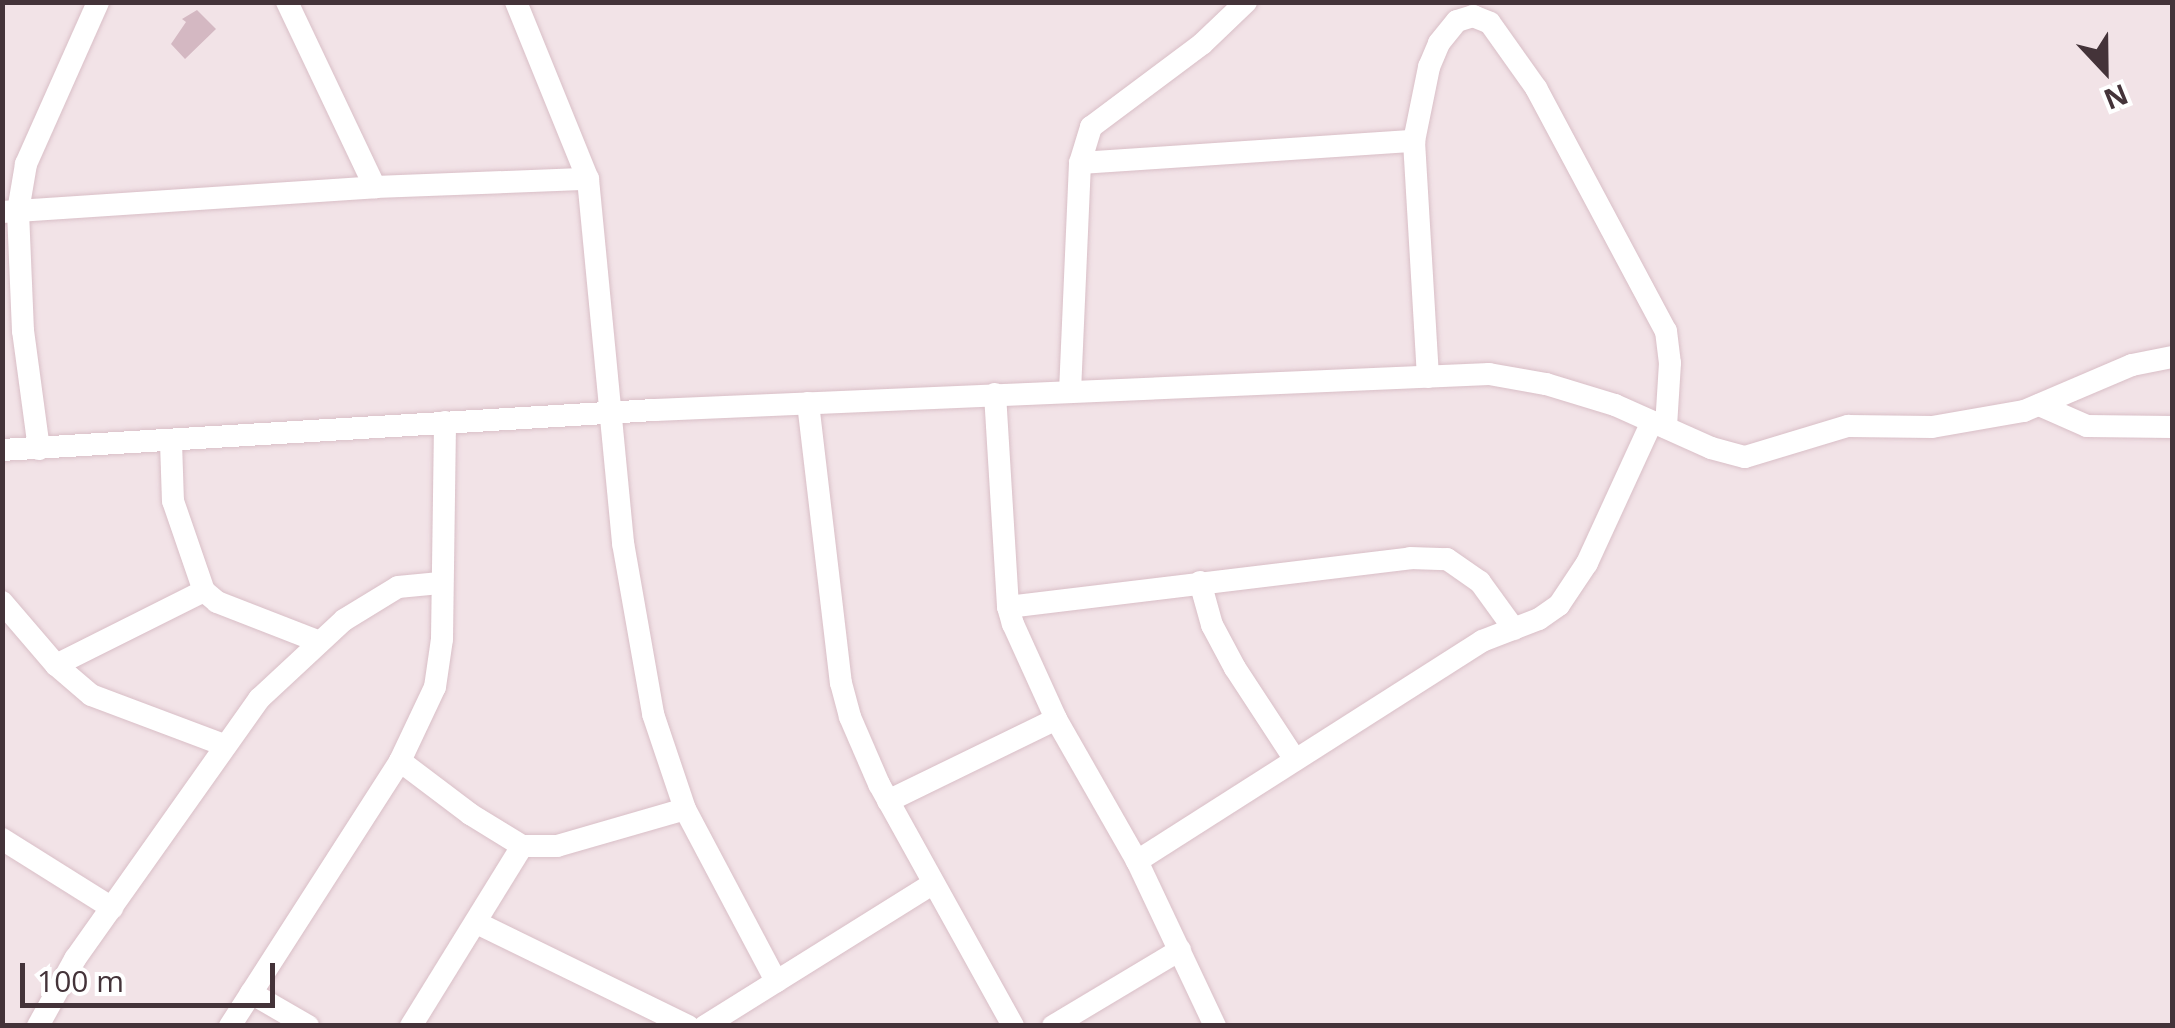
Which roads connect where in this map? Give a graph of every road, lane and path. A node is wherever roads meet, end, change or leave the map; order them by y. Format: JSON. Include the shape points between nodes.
{"nodes":[{"id":1,"x":98,"y":2,"type":"edge"},
{"id":2,"x":286,"y":2,"type":"edge"},
{"id":3,"x":516,"y":2,"type":"edge"},
{"id":4,"x":1246,"y":2,"type":"edge"},
{"id":5,"x":1414,"y":141,"type":"junction"},
{"id":6,"x":1080,"y":162,"type":"junction"},
{"id":7,"x":588,"y":179,"type":"junction"},
{"id":8,"x":375,"y":187,"type":"junction"},
{"id":9,"x":10,"y":211,"type":"edge"},
{"id":10,"x":2172,"y":357,"type":"edge"},
{"id":11,"x":1428,"y":377,"type":"junction"},
{"id":12,"x":1070,"y":392,"type":"junction"},
{"id":13,"x":995,"y":394,"type":"junction"},
{"id":14,"x":808,"y":403,"type":"junction"},
{"id":15,"x":2039,"y":405,"type":"junction"},
{"id":16,"x":614,"y":415,"type":"junction"},
{"id":17,"x":445,"y":422,"type":"junction"},
{"id":18,"x":1659,"y":424,"type":"junction"},
{"id":19,"x":2172,"y":427,"type":"edge"},
{"id":20,"x":171,"y":442,"type":"junction"},
{"id":21,"x":39,"y":448,"type":"junction"},
{"id":22,"x":2,"y":450,"type":"edge"},
{"id":23,"x":1200,"y":582,"type":"junction"},
{"id":24,"x":440,"y":583,"type":"junction"},
{"id":25,"x":204,"y":591,"type":"junction"},
{"id":26,"x":2,"y":602,"type":"edge"},
{"id":27,"x":1008,"y":607,"type":"junction"},
{"id":28,"x":1514,"y":628,"type":"junction"},
{"id":29,"x":317,"y":640,"type":"junction"},
{"id":30,"x":56,"y":665,"type":"junction"},
{"id":31,"x":1056,"y":719,"type":"junction"},
{"id":32,"x":224,"y":745,"type":"junction"},
{"id":33,"x":1294,"y":758,"type":"junction"},
{"id":34,"x":400,"y":761,"type":"junction"},
{"id":35,"x":888,"y":801,"type":"junction"},
{"id":36,"x":685,"y":809,"type":"junction"},
{"id":37,"x":2,"y":839,"type":"edge"},
{"id":38,"x":522,"y":846,"type":"junction"},
{"id":39,"x":1137,"y":860,"type":"junction"},
{"id":40,"x":932,"y":884,"type":"junction"},
{"id":41,"x":112,"y":908,"type":"junction"},
{"id":42,"x":477,"y":923,"type":"junction"},
{"id":43,"x":1180,"y":950,"type":"junction"},
{"id":44,"x":776,"y":982,"type":"junction"},
{"id":45,"x":251,"y":993,"type":"junction"},
{"id":46,"x":38,"y":1026,"type":"edge"},
{"id":47,"x":230,"y":1026,"type":"edge"},
{"id":48,"x":308,"y":1026,"type":"edge"},
{"id":49,"x":411,"y":1026,"type":"edge"},
{"id":50,"x":688,"y":1026,"type":"edge"},
{"id":51,"x":705,"y":1026,"type":"edge"},
{"id":52,"x":1012,"y":1026,"type":"edge"},
{"id":53,"x":1053,"y":1026,"type":"edge"},
{"id":54,"x":1215,"y":1026,"type":"edge"}],
"edges":[{"from":1,"to":9,"type":"street"},
{"from":2,"to":8,"type":"street"},
{"from":3,"to":7,"type":"street"},
{"from":4,"to":6,"type":"street","via":[[1202,44],[1091,127]]},
{"from":5,"to":6,"type":"street"},
{"from":5,"to":11,"type":"street"},
{"from":5,"to":18,"type":"street","via":[[1439,43],[1457,21],[1474,16],[1490,23],[1536,88],[1666,331],[1670,363]]},
{"from":6,"to":12,"type":"street"},
{"from":7,"to":8,"type":"street"},
{"from":7,"to":16,"type":"street"},
{"from":8,"to":9,"type":"street"},
{"from":9,"to":21,"type":"street"},
{"from":10,"to":15,"type":"street","via":[[2132,366]]},
{"from":11,"to":12,"type":"street"},
{"from":11,"to":18,"type":"street","via":[[1489,374],[1546,384]]},
{"from":12,"to":13,"type":"street"},
{"from":13,"to":14,"type":"street"},
{"from":13,"to":27,"type":"street"},
{"from":14,"to":16,"type":"street"},
{"from":14,"to":35,"type":"street","via":[[841,683]]},
{"from":15,"to":18,"type":"street","via":[[1932,426],[1825,430],[1745,457]]},
{"from":15,"to":19,"type":"street","via":[[2087,426]]},
{"from":16,"to":17,"type":"street"},
{"from":16,"to":36,"type":"street","via":[[623,543],[650,695]]},
{"from":17,"to":20,"type":"street"},
{"from":17,"to":24,"type":"street"},
{"from":18,"to":28,"type":"street","via":[[1575,586],[1549,612]]},
{"from":20,"to":21,"type":"street"},
{"from":20,"to":25,"type":"street","via":[[172,501]]},
{"from":21,"to":22,"type":"street"},
{"from":23,"to":27,"type":"street"},
{"from":23,"to":28,"type":"street","via":[[1447,559],[1480,582]]},
{"from":23,"to":33,"type":"street","via":[[1234,668]]},
{"from":24,"to":29,"type":"street","via":[[398,588]]},
{"from":24,"to":34,"type":"street","via":[[435,687]]},
{"from":25,"to":29,"type":"street"},
{"from":25,"to":30,"type":"street"},
{"from":26,"to":30,"type":"street"},
{"from":27,"to":31,"type":"street"},
{"from":28,"to":33,"type":"street","via":[[1482,641]]},
{"from":29,"to":32,"type":"street"},
{"from":30,"to":32,"type":"street","via":[[92,695]]},
{"from":31,"to":35,"type":"street"},
{"from":31,"to":39,"type":"street"},
{"from":32,"to":41,"type":"street"},
{"from":33,"to":39,"type":"street"},
{"from":34,"to":38,"type":"street"},
{"from":34,"to":45,"type":"street"},
{"from":35,"to":40,"type":"street"},
{"from":36,"to":38,"type":"street","via":[[557,846]]},
{"from":36,"to":44,"type":"street"},
{"from":37,"to":41,"type":"street"},
{"from":38,"to":42,"type":"street"},
{"from":39,"to":43,"type":"street"},
{"from":40,"to":44,"type":"street"},
{"from":40,"to":52,"type":"street"},
{"from":41,"to":46,"type":"street"},
{"from":42,"to":49,"type":"street"},
{"from":42,"to":50,"type":"street"},
{"from":43,"to":53,"type":"street"},
{"from":43,"to":54,"type":"street"},
{"from":44,"to":51,"type":"street"},
{"from":45,"to":47,"type":"street"},
{"from":45,"to":48,"type":"street"}]}
